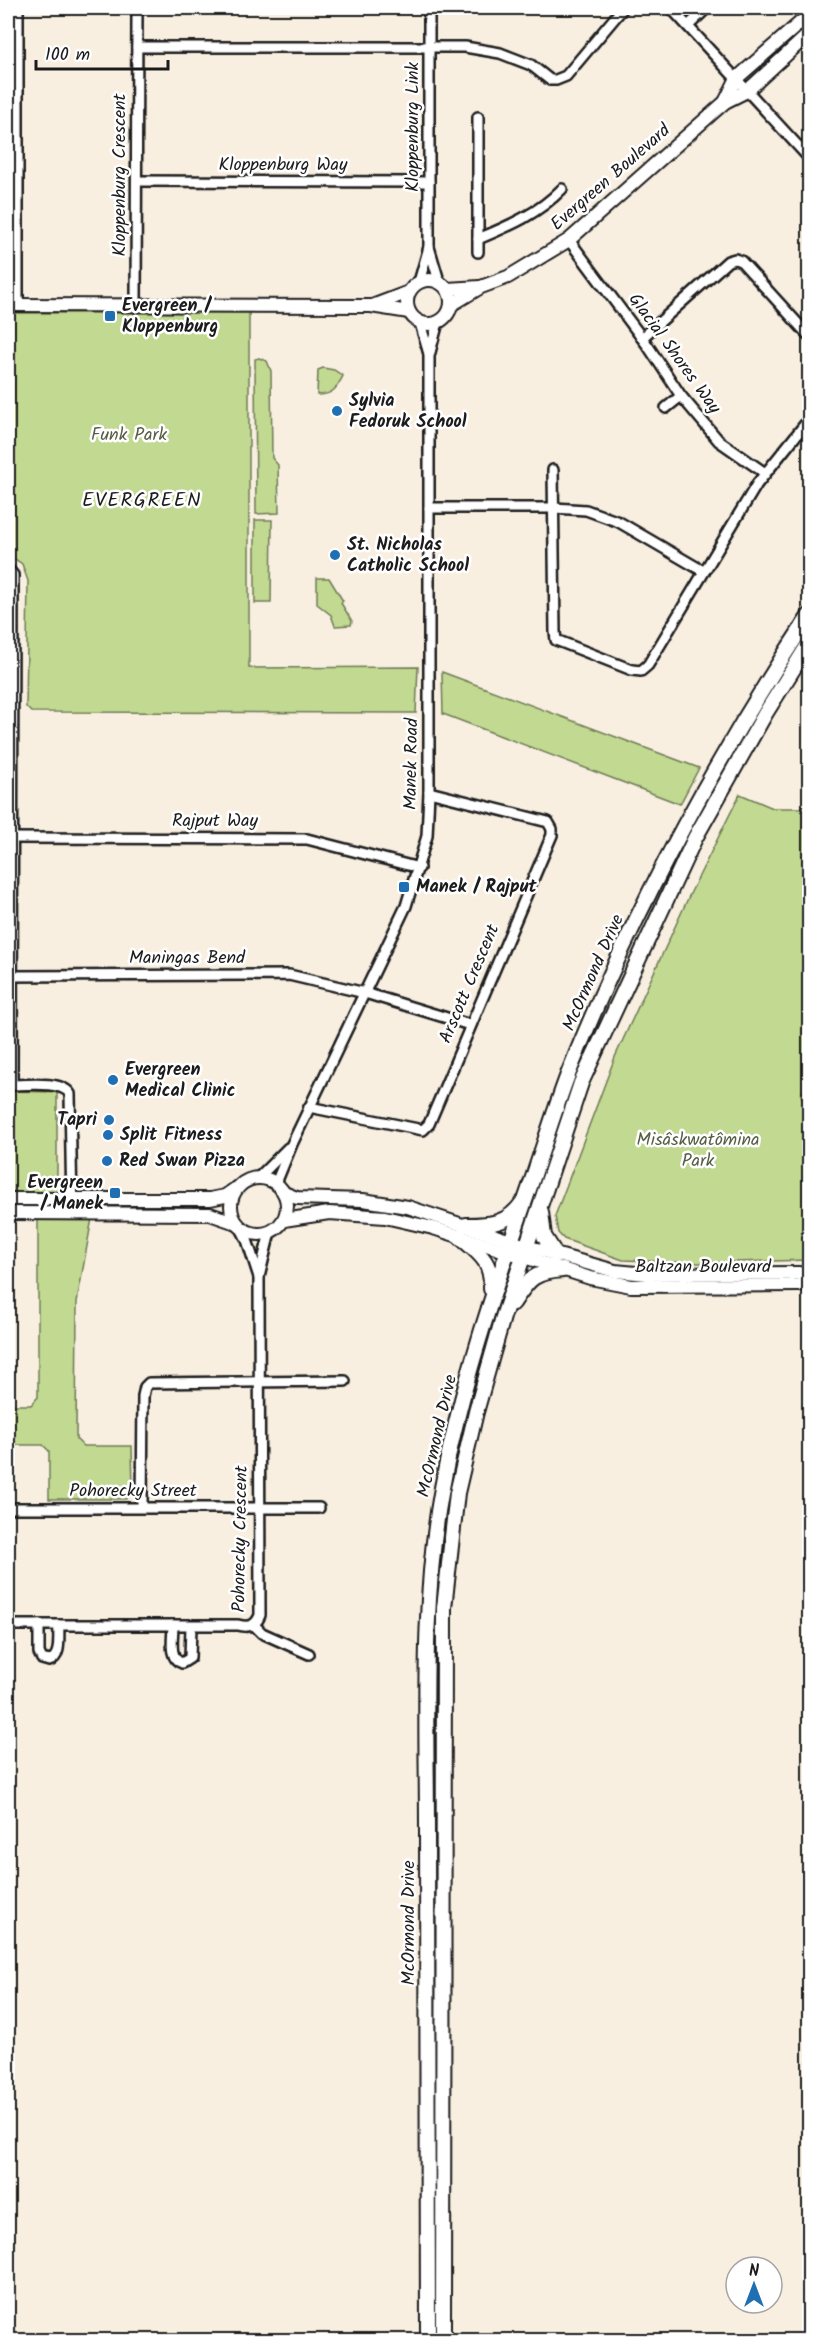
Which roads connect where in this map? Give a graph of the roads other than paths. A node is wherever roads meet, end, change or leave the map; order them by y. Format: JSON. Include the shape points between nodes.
{"nodes":[{"id":1,"x":18,"y":8,"type":"edge"},
{"id":2,"x":136,"y":8,"type":"edge"},
{"id":3,"x":429,"y":8,"type":"edge"},
{"id":4,"x":623,"y":8,"type":"edge"},
{"id":5,"x":671,"y":8,"type":"edge"},
{"id":6,"x":707,"y":8,"type":"edge"},
{"id":7,"x":810,"y":14,"type":"edge"},
{"id":8,"x":688,"y":26,"type":"junction"},
{"id":9,"x":810,"y":33,"type":"edge"},
{"id":10,"x":137,"y":47,"type":"junction"},
{"id":11,"x":429,"y":47,"type":"junction"},
{"id":12,"x":737,"y":78,"type":"junction"},
{"id":13,"x":747,"y":91,"type":"junction"},
{"id":14,"x":725,"y":102,"type":"junction"},
{"id":15,"x":478,"y":117,"type":"dead end"},
{"id":16,"x":810,"y":143,"type":"edge"},
{"id":17,"x":802,"y":150,"type":"junction"},
{"id":18,"x":810,"y":159,"type":"edge"},
{"id":19,"x":137,"y":181,"type":"junction"},
{"id":20,"x":429,"y":182,"type":"junction"},
{"id":21,"x":8,"y":186,"type":"edge"},
{"id":22,"x":18,"y":186,"type":"junction"},
{"id":23,"x":562,"y":189,"type":"dead end"},
{"id":24,"x":478,"y":239,"type":"junction"},
{"id":25,"x":569,"y":240,"type":"junction"},
{"id":26,"x":429,"y":247,"type":"junction"},
{"id":27,"x":478,"y":252,"type":"dead end"},
{"id":28,"x":419,"y":282,"type":"junction"},
{"id":29,"x":443,"y":285,"type":"junction"},
{"id":30,"x":481,"y":287,"type":"junction"},
{"id":31,"x":409,"y":292,"type":"junction"},
{"id":32,"x":451,"y":304,"type":"junction"},
{"id":33,"x":13,"y":305,"type":"edge"},
{"id":34,"x":371,"y":306,"type":"junction"},
{"id":35,"x":136,"y":307,"type":"junction"},
{"id":36,"x":409,"y":312,"type":"junction"},
{"id":37,"x":438,"y":322,"type":"junction"},
{"id":38,"x":420,"y":323,"type":"junction"},
{"id":39,"x":810,"y":337,"type":"edge"},
{"id":40,"x":642,"y":338,"type":"junction"},
{"id":41,"x":429,"y":356,"type":"junction"},
{"id":42,"x":681,"y":396,"type":"junction"},
{"id":43,"x":666,"y":408,"type":"dead end"},
{"id":44,"x":810,"y":418,"type":"edge"},
{"id":45,"x":553,"y":470,"type":"dead end"},
{"id":46,"x":765,"y":472,"type":"junction"},
{"id":47,"x":429,"y":508,"type":"junction"},
{"id":48,"x":554,"y":508,"type":"junction"},
{"id":49,"x":8,"y":569,"type":"edge"},
{"id":50,"x":703,"y":571,"type":"junction"},
{"id":51,"x":810,"y":615,"type":"edge"},
{"id":52,"x":810,"y":642,"type":"edge"},
{"id":53,"x":10,"y":703,"type":"edge"},
{"id":54,"x":429,"y":792,"type":"junction"},
{"id":55,"x":10,"y":838,"type":"edge"},
{"id":56,"x":419,"y":868,"type":"junction"},
{"id":57,"x":10,"y":976,"type":"edge"},
{"id":58,"x":365,"y":993,"type":"junction"},
{"id":59,"x":470,"y":1025,"type":"junction"},
{"id":60,"x":10,"y":1085,"type":"edge"},
{"id":61,"x":309,"y":1107,"type":"junction"},
{"id":62,"x":292,"y":1144,"type":"junction"},
{"id":63,"x":259,"y":1177,"type":"junction"},
{"id":64,"x":280,"y":1188,"type":"junction"},
{"id":65,"x":235,"y":1189,"type":"junction"},
{"id":66,"x":528,"y":1194,"type":"junction"},
{"id":67,"x":8,"y":1199,"type":"edge"},
{"id":68,"x":72,"y":1199,"type":"junction"},
{"id":69,"x":541,"y":1207,"type":"junction"},
{"id":70,"x":8,"y":1213,"type":"edge"},
{"id":71,"x":72,"y":1213,"type":"junction"},
{"id":72,"x":284,"y":1220,"type":"junction"},
{"id":73,"x":238,"y":1226,"type":"junction"},
{"id":74,"x":463,"y":1231,"type":"junction"},
{"id":75,"x":270,"y":1232,"type":"junction"},
{"id":76,"x":509,"y":1246,"type":"junction"},
{"id":77,"x":524,"y":1251,"type":"junction"},
{"id":78,"x":556,"y":1255,"type":"junction"},
{"id":79,"x":563,"y":1270,"type":"junction"},
{"id":80,"x":810,"y":1276,"type":"edge"},
{"id":81,"x":259,"y":1277,"type":"junction"},
{"id":82,"x":810,"y":1282,"type":"edge"},
{"id":83,"x":491,"y":1303,"type":"junction"},
{"id":84,"x":503,"y":1317,"type":"junction"},
{"id":85,"x":259,"y":1381,"type":"junction"},
{"id":86,"x":345,"y":1381,"type":"dead end"},
{"id":87,"x":142,"y":1507,"type":"junction"},
{"id":88,"x":259,"y":1507,"type":"junction"},
{"id":89,"x":8,"y":1508,"type":"edge"},
{"id":90,"x":319,"y":1508,"type":"dead end"},
{"id":91,"x":8,"y":1625,"type":"edge"},
{"id":92,"x":39,"y":1625,"type":"junction"},
{"id":93,"x":59,"y":1625,"type":"junction"},
{"id":94,"x":254,"y":1625,"type":"junction"},
{"id":95,"x":173,"y":1626,"type":"junction"},
{"id":96,"x":191,"y":1626,"type":"junction"},
{"id":97,"x":309,"y":1654,"type":"dead end"},
{"id":98,"x":428,"y":2340,"type":"edge"},
{"id":99,"x":443,"y":2340,"type":"edge"}],
"edges":[{"from":1,"to":22,"type":"street"},
{"from":2,"to":10,"type":"street","name":"Kloppenburg Crescent"},
{"from":3,"to":11,"type":"street","name":"Kloppenburg Link"},
{"from":4,"to":11,"type":"street","via":[[566,76],[556,80],[500,52]]},
{"from":5,"to":8,"type":"street"},
{"from":6,"to":8,"type":"street"},
{"from":7,"to":12,"type":"street","name":"Evergreen Boulevard"},
{"from":8,"to":12,"type":"street"},
{"from":9,"to":13,"type":"street","name":"Evergreen Boulevard"},
{"from":10,"to":11,"type":"street"},
{"from":10,"to":19,"type":"street","name":"Kloppenburg Crescent"},
{"from":11,"to":20,"type":"street","name":"Kloppenburg Link"},
{"from":12,"to":13,"type":"street"},
{"from":12,"to":14,"type":"street","name":"Evergreen Boulevard"},
{"from":13,"to":14,"type":"street","name":"Evergreen Boulevard"},
{"from":13,"to":17,"type":"street"},
{"from":14,"to":25,"type":"street","name":"Evergreen Boulevard"},
{"from":15,"to":24,"type":"street"},
{"from":16,"to":17,"type":"street"},
{"from":17,"to":18,"type":"street"},
{"from":19,"to":20,"type":"street","name":"Kloppenburg Way"},
{"from":19,"to":35,"type":"street","name":"Kloppenburg Crescent"},
{"from":20,"to":26,"type":"street","name":"Kloppenburg Link"},
{"from":21,"to":22,"type":"street"},
{"from":22,"to":33,"type":"street"},
{"from":23,"to":24,"type":"street","via":[[522,220]]},
{"from":24,"to":27,"type":"street"},
{"from":25,"to":30,"type":"street","name":"Evergreen Boulevard","via":[[508,277]]},
{"from":25,"to":40,"type":"street","name":"Glacial Shores Way"},
{"from":26,"to":28,"type":"street","name":"Kloppenburg Link"},
{"from":26,"to":29,"type":"street","name":"Kloppenburg Link"},
{"from":28,"to":29,"type":"street","via":[[429,279]]},
{"from":28,"to":31,"type":"street"},
{"from":29,"to":30,"type":"street","name":"Evergreen Boulevard"},
{"from":29,"to":32,"type":"street"},
{"from":30,"to":32,"type":"street","name":"Evergreen Boulevard"},
{"from":31,"to":34,"type":"street"},
{"from":31,"to":36,"type":"street"},
{"from":32,"to":37,"type":"street"},
{"from":33,"to":35,"type":"street"},
{"from":34,"to":35,"type":"street"},
{"from":34,"to":36,"type":"street"},
{"from":36,"to":38,"type":"street"},
{"from":37,"to":38,"type":"street"},
{"from":37,"to":41,"type":"street","name":"Manek Road"},
{"from":38,"to":41,"type":"street","name":"Manek Road"},
{"from":39,"to":40,"type":"street","via":[[735,258]]},
{"from":40,"to":42,"type":"street","name":"Glacial Shores Way"},
{"from":41,"to":47,"type":"street","name":"Manek Road"},
{"from":42,"to":43,"type":"street"},
{"from":42,"to":46,"type":"street","name":"Glacial Shores Way","via":[[718,441]]},
{"from":44,"to":46,"type":"street"},
{"from":45,"to":48,"type":"street"},
{"from":46,"to":50,"type":"street"},
{"from":47,"to":48,"type":"street"},
{"from":47,"to":54,"type":"street","name":"Manek Road"},
{"from":48,"to":50,"type":"street","via":[[586,510],[619,522]]},
{"from":48,"to":50,"type":"street","via":[[555,632],[556,640],[564,645],[641,671]]},
{"from":49,"to":53,"type":"street","via":[[13,575]]},
{"from":51,"to":66,"type":"main road","name":"McOrmond Drive","via":[[679,833],[569,1074]]},
{"from":52,"to":69,"type":"main road","name":"McOrmond Drive","via":[[695,838],[635,963],[581,1083]]},
{"from":53,"to":55,"type":"street"},
{"from":54,"to":56,"type":"street","name":"Manek Road","via":[[427,836]]},
{"from":54,"to":59,"type":"street","name":"Arscott Crescent","via":[[548,822],[552,829]]},
{"from":55,"to":56,"type":"street","name":"Rajput Way","via":[[307,838]]},
{"from":55,"to":57,"type":"street"},
{"from":56,"to":58,"type":"street","name":"Manek Road","via":[[406,906]]},
{"from":57,"to":58,"type":"street","name":"Maningas Bend","via":[[279,974]]},
{"from":57,"to":60,"type":"street"},
{"from":58,"to":59,"type":"street","name":"Maningas Bend"},
{"from":58,"to":61,"type":"street","name":"Manek Road"},
{"from":59,"to":61,"type":"street","name":"Arscott Crescent","via":[[429,1124],[423,1130]]},
{"from":60,"to":68,"type":"street","via":[[58,1085],[68,1090]]},
{"from":61,"to":62,"type":"street","name":"Manek Road"},
{"from":62,"to":63,"type":"street","name":"Manek Road"},
{"from":62,"to":64,"type":"street","name":"Manek Road"},
{"from":63,"to":64,"type":"street"},
{"from":63,"to":65,"type":"street"},
{"from":64,"to":72,"type":"street","via":[[287,1211]]},
{"from":64,"to":74,"type":"street","via":[[297,1198],[394,1203]]},
{"from":65,"to":68,"type":"street","via":[[210,1199]]},
{"from":65,"to":73,"type":"street","via":[[230,1206]]},
{"from":66,"to":74,"type":"main road","via":[[517,1210],[502,1221]]},
{"from":66,"to":76,"type":"main road","name":"McOrmond Drive"},
{"from":67,"to":68,"type":"street"},
{"from":68,"to":71,"type":"street"},
{"from":69,"to":77,"type":"main road","name":"McOrmond Drive"},
{"from":69,"to":78,"type":"main road","via":[[544,1236]]},
{"from":70,"to":71,"type":"street"},
{"from":71,"to":73,"type":"street","via":[[210,1214]]},
{"from":72,"to":74,"type":"street","via":[[329,1213],[366,1214]]},
{"from":72,"to":75,"type":"street"},
{"from":73,"to":75,"type":"street","via":[[255,1234]]},
{"from":73,"to":81,"type":"street","name":"Pohorecky Crescent"},
{"from":74,"to":76,"type":"street"},
{"from":74,"to":83,"type":"main road","via":[[488,1263]]},
{"from":75,"to":81,"type":"street","name":"Pohorecky Crescent"},
{"from":76,"to":77,"type":"street","name":"Baltzan Boulevard"},
{"from":76,"to":83,"type":"main road","name":"McOrmond Drive"},
{"from":77,"to":78,"type":"street","name":"Baltzan Boulevard"},
{"from":77,"to":79,"type":"street","name":"Baltzan Boulevard"},
{"from":77,"to":84,"type":"main road","name":"McOrmond Drive"},
{"from":78,"to":80,"type":"street","name":"Baltzan Boulevard","via":[[600,1268],[632,1272]]},
{"from":79,"to":82,"type":"street","name":"Baltzan Boulevard","via":[[610,1283],[650,1287]]},
{"from":79,"to":84,"type":"main road","via":[[542,1273],[527,1282]]},
{"from":81,"to":85,"type":"street","name":"Pohorecky Crescent"},
{"from":83,"to":98,"type":"main road","name":"McOrmond Drive","via":[[442,1489],[428,1607]]},
{"from":84,"to":99,"type":"main road","name":"McOrmond Drive","via":[[457,1493],[444,1608]]},
{"from":85,"to":86,"type":"street"},
{"from":85,"to":87,"type":"street","via":[[157,1382],[145,1387]]},
{"from":85,"to":88,"type":"street","name":"Pohorecky Crescent"},
{"from":87,"to":88,"type":"street","name":"Pohorecky Street"},
{"from":87,"to":89,"type":"street","name":"Pohorecky Street"},
{"from":88,"to":90,"type":"street","name":"Pohorecky Street"},
{"from":88,"to":94,"type":"street","name":"Pohorecky Crescent","via":[[260,1615]]},
{"from":91,"to":92,"type":"street","name":"Pohorecky Crescent"},
{"from":92,"to":93,"type":"street","name":"Pohorecky Crescent"},
{"from":92,"to":93,"type":"street","via":[[40,1656],[49,1661],[57,1653]]},
{"from":93,"to":95,"type":"street","name":"Pohorecky Crescent"},
{"from":94,"to":96,"type":"street","name":"Pohorecky Crescent"},
{"from":94,"to":97,"type":"street","via":[[262,1633]]},
{"from":95,"to":96,"type":"street","name":"Pohorecky Crescent"},
{"from":95,"to":96,"type":"street","via":[[173,1656],[183,1663],[190,1658]]}]}
